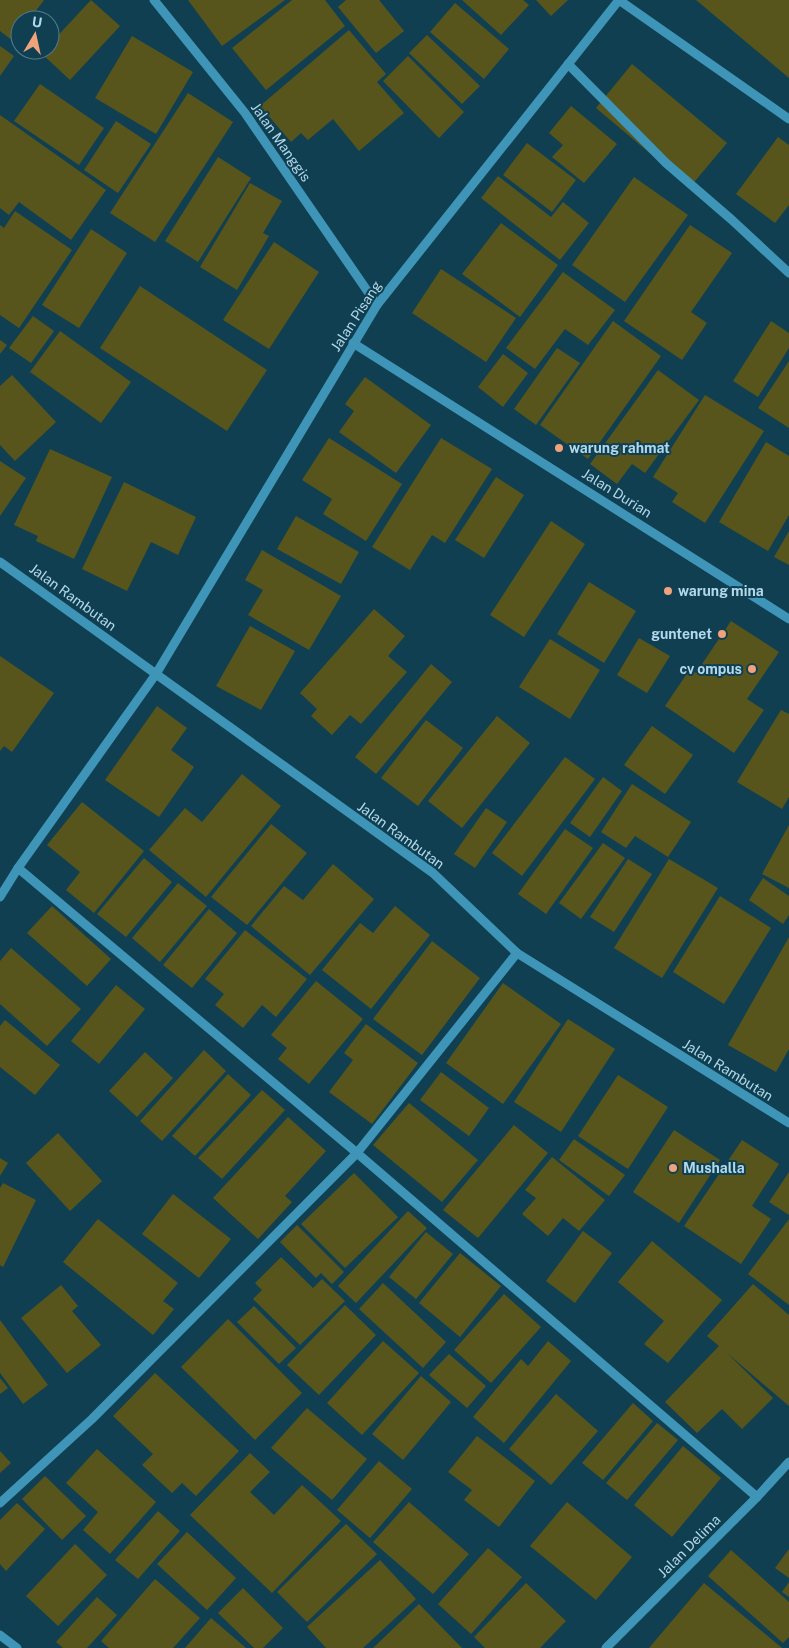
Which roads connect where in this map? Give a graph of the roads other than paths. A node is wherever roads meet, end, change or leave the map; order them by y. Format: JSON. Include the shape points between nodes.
{"nodes":[{"id":1,"x":154,"y":0,"type":"edge"},
{"id":2,"x":619,"y":0,"type":"edge"},
{"id":3,"x":568,"y":64,"type":"junction"},
{"id":4,"x":789,"y":119,"type":"edge"},
{"id":5,"x":789,"y":273,"type":"edge"},
{"id":6,"x":377,"y":305,"type":"junction"},
{"id":7,"x":353,"y":343,"type":"junction"},
{"id":8,"x":0,"y":562,"type":"edge"},
{"id":9,"x":789,"y":619,"type":"edge"},
{"id":10,"x":156,"y":674,"type":"junction"},
{"id":11,"x":18,"y":868,"type":"junction"},
{"id":12,"x":0,"y":897,"type":"edge"},
{"id":13,"x":517,"y":953,"type":"junction"},
{"id":14,"x":789,"y":1123,"type":"edge"},
{"id":15,"x":357,"y":1153,"type":"junction"},
{"id":16,"x":789,"y":1462,"type":"edge"},
{"id":17,"x":757,"y":1497,"type":"junction"},
{"id":18,"x":0,"y":1503,"type":"edge"},
{"id":19,"x":0,"y":1635,"type":"edge"},
{"id":20,"x":17,"y":1648,"type":"edge"},
{"id":21,"x":606,"y":1648,"type":"edge"}],
"edges":[{"from":1,"to":6,"type":"street","name":"Jalan Manggis","via":[[244,113]]},
{"from":2,"to":3,"type":"street","name":"Jalan Pisang"},
{"from":2,"to":4,"type":"street"},
{"from":3,"to":5,"type":"street","via":[[666,163]]},
{"from":3,"to":6,"type":"street","name":"Jalan Pisang"},
{"from":6,"to":7,"type":"street","name":"Jalan Pisang"},
{"from":7,"to":9,"type":"street","name":"Jalan Durian"},
{"from":7,"to":10,"type":"street","name":"Jalan Pisang"},
{"from":8,"to":10,"type":"street","name":"Jalan Rambutan"},
{"from":10,"to":11,"type":"street","name":"Jalan Pisang"},
{"from":10,"to":13,"type":"street","name":"Jalan Rambutan","via":[[433,873]]},
{"from":11,"to":12,"type":"street","name":"Jalan Pisang"},
{"from":11,"to":15,"type":"street"},
{"from":13,"to":14,"type":"street","name":"Jalan Rambutan"},
{"from":13,"to":15,"type":"street"},
{"from":15,"to":17,"type":"street"},
{"from":15,"to":18,"type":"street","via":[[92,1419]]},
{"from":16,"to":17,"type":"street","name":"Jalan Delima"},
{"from":17,"to":21,"type":"street","name":"Jalan Delima"},
{"from":19,"to":20,"type":"street"}]}
